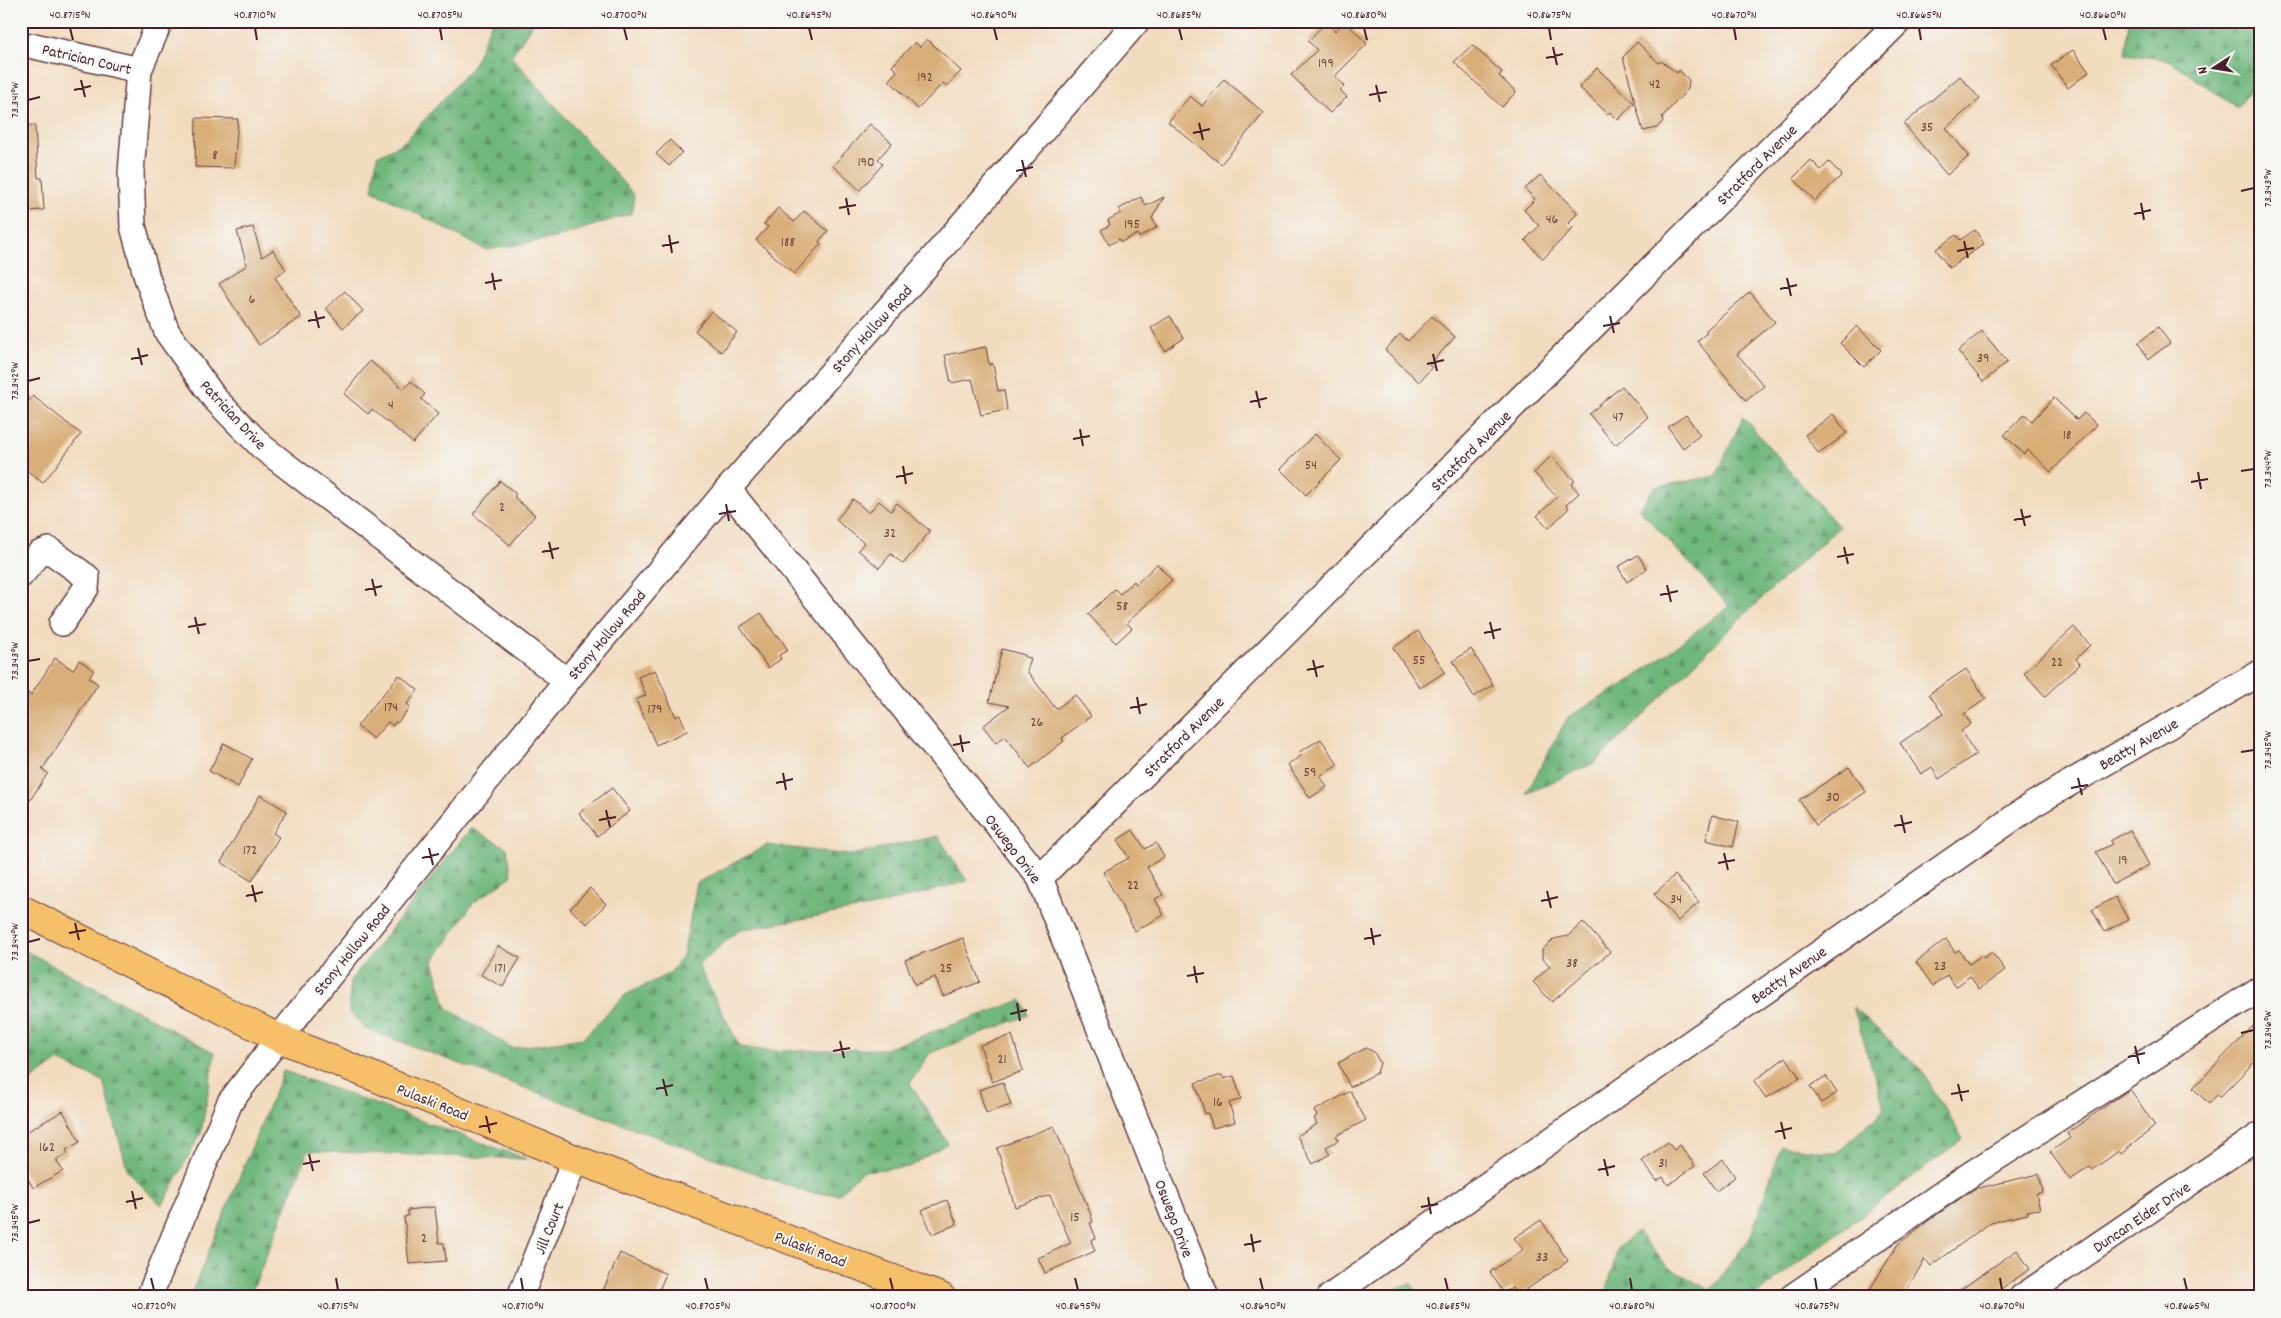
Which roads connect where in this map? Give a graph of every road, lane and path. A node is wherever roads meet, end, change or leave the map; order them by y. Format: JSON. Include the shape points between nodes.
{"nodes":[{"id":1,"x":160,"y":21,"type":"edge"},
{"id":2,"x":1137,"y":21,"type":"edge"},
{"id":3,"x":1899,"y":21,"type":"edge"},
{"id":4,"x":34,"y":46,"type":"dead end"},
{"id":5,"x":139,"y":70,"type":"junction"},
{"id":6,"x":728,"y":489,"type":"junction"},
{"id":7,"x":21,"y":575,"type":"edge"},
{"id":8,"x":62,"y":623,"type":"dead end"},
{"id":9,"x":2260,"y":673,"type":"edge"},
{"id":10,"x":567,"y":682,"type":"junction"},
{"id":11,"x":1040,"y":878,"type":"junction"},
{"id":12,"x":21,"y":909,"type":"edge"},
{"id":13,"x":2260,"y":990,"type":"edge"},
{"id":14,"x":279,"y":1038,"type":"junction"},
{"id":15,"x":2260,"y":1135,"type":"edge"},
{"id":16,"x":575,"y":1159,"type":"junction"},
{"id":17,"x":149,"y":1297,"type":"edge"},
{"id":18,"x":520,"y":1297,"type":"edge"},
{"id":19,"x":941,"y":1297,"type":"edge"},
{"id":20,"x":1206,"y":1297,"type":"edge"},
{"id":21,"x":1330,"y":1297,"type":"edge"},
{"id":22,"x":1792,"y":1297,"type":"edge"},
{"id":23,"x":2022,"y":1297,"type":"edge"}],
"edges":[{"from":1,"to":5,"type":"street","name":"Patrician Drive"},
{"from":2,"to":6,"type":"street","name":"Stony Hollow Road","via":[[921,272]]},
{"from":3,"to":11,"type":"street","name":"Stratford Avenue"},
{"from":4,"to":5,"type":"street","name":"Patrician Court"},
{"from":5,"to":10,"type":"street","name":"Patrician Drive","via":[[132,154],[133,226],[147,278],[167,332],[215,399],[262,446]]},
{"from":6,"to":10,"type":"street","name":"Stony Hollow Road"},
{"from":6,"to":11,"type":"street","name":"Oswego Drive"},
{"from":7,"to":8,"type":"street","via":[[39,554],[49,550],[87,577],[86,588]]},
{"from":9,"to":21,"type":"street","name":"Beatty Avenue","via":[[2032,805]]},
{"from":10,"to":14,"type":"street","name":"Stony Hollow Road"},
{"from":11,"to":20,"type":"street","name":"Oswego Drive"},
{"from":12,"to":14,"type":"main road","name":"Pulaski Road"},
{"from":13,"to":22,"type":"street","via":[[1971,1174]]},
{"from":14,"to":16,"type":"main road","name":"Pulaski Road"},
{"from":14,"to":17,"type":"street","name":"Stony Hollow Road","via":[[230,1102]]},
{"from":15,"to":23,"type":"street","name":"Duncan Elder Drive"},
{"from":16,"to":18,"type":"street","name":"Jill Court"},
{"from":16,"to":19,"type":"main road","name":"Pulaski Road"}]}
